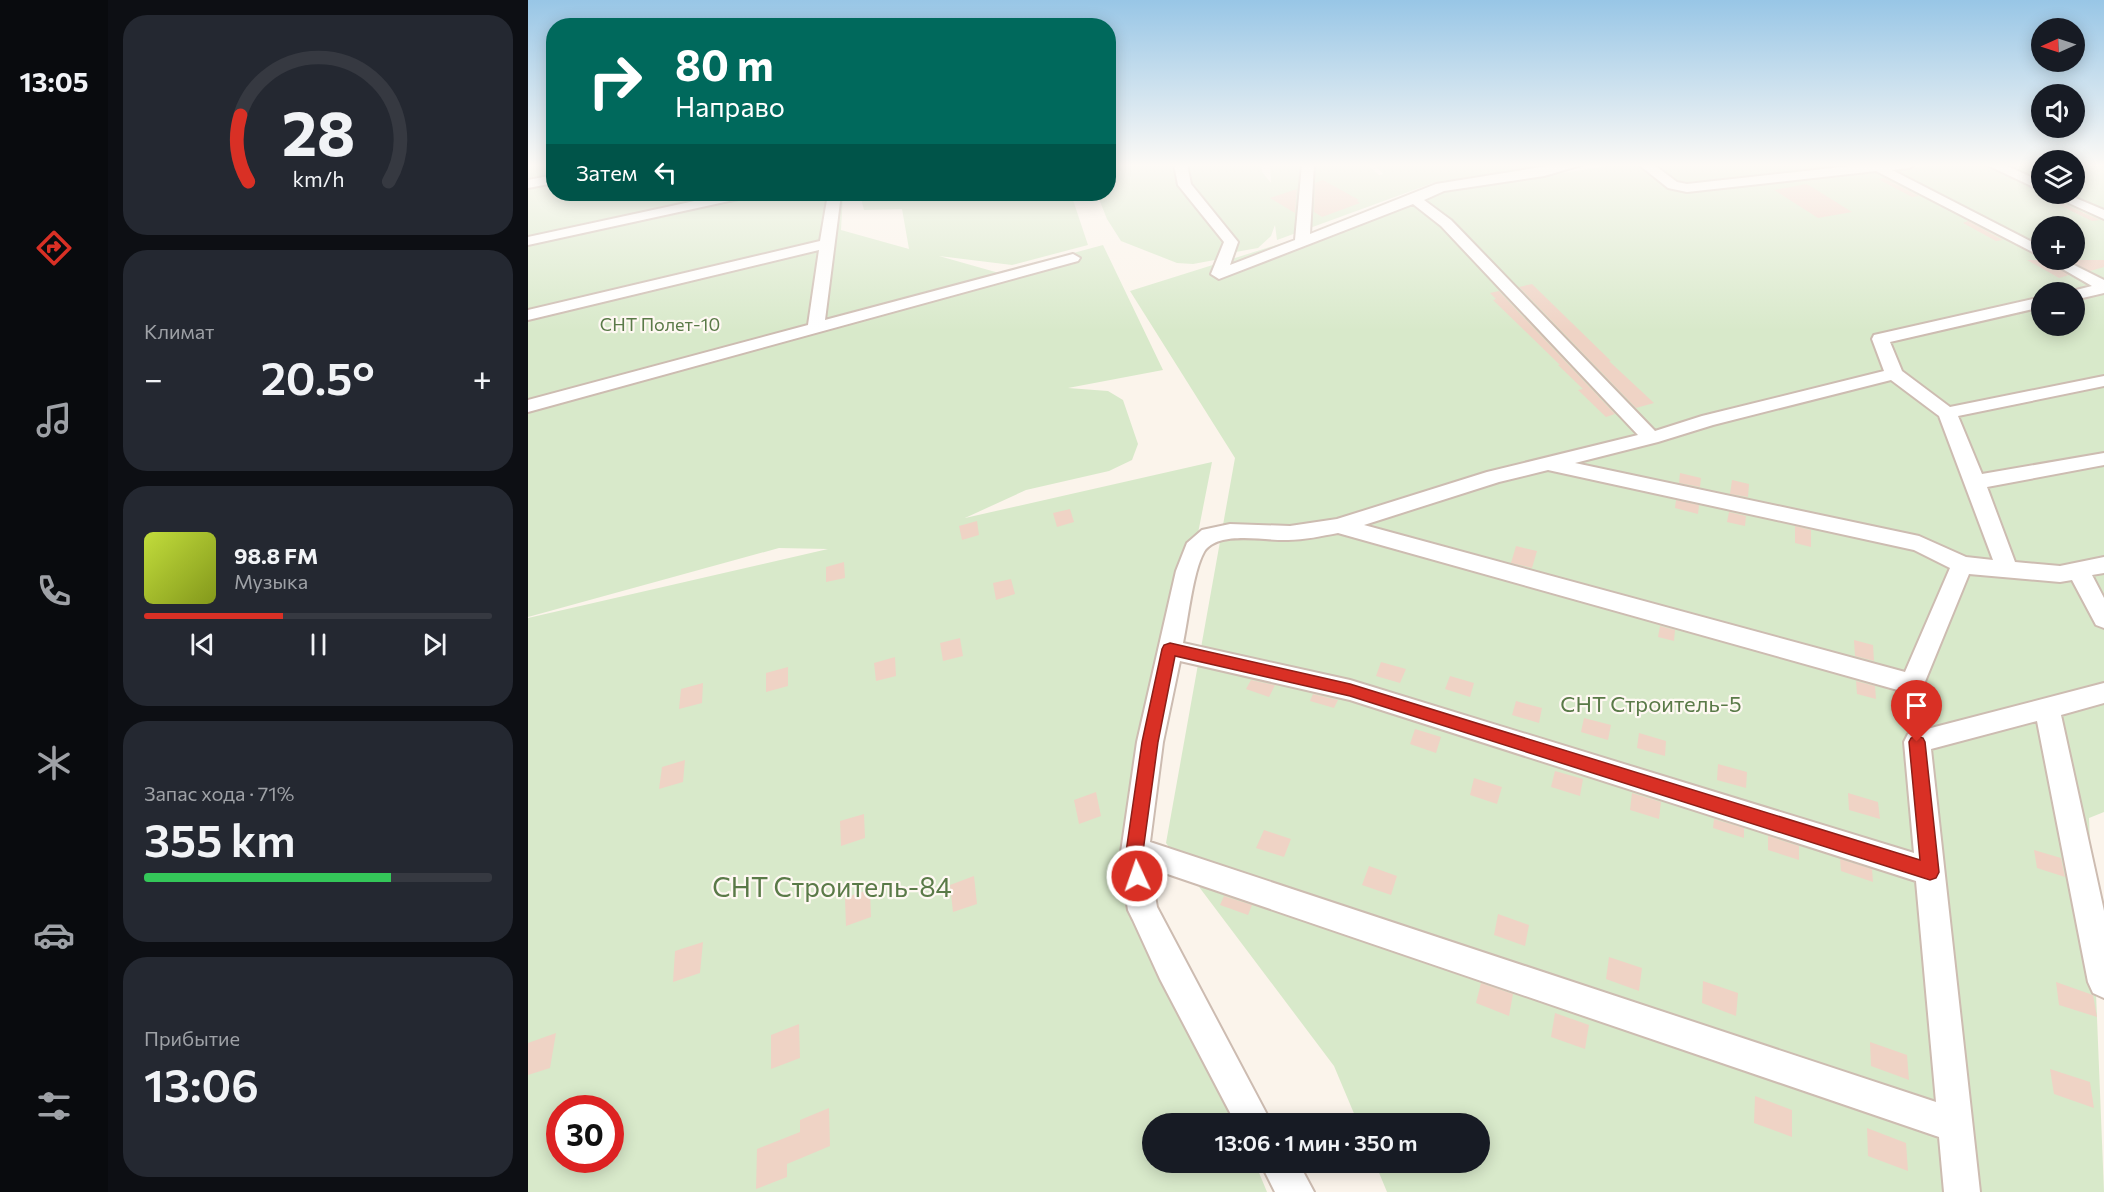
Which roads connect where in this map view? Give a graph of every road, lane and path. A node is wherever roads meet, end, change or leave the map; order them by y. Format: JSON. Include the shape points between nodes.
{"nodes":[{"id":1,"x":626,"y":220,"type":"edge"},
{"id":2,"x":830,"y":220,"type":"edge"},
{"id":3,"x":1213,"y":220,"type":"edge"},
{"id":4,"x":1304,"y":220,"type":"edge"},
{"id":5,"x":1358,"y":220,"type":"edge"},
{"id":6,"x":1442,"y":220,"type":"edge"},
{"id":7,"x":1978,"y":220,"type":"edge"},
{"id":8,"x":528,"y":241,"type":"edge"},
{"id":9,"x":1302,"y":241,"type":"junction"},
{"id":10,"x":827,"y":244,"type":"junction"},
{"id":11,"x":2031,"y":247,"type":"edge"},
{"id":12,"x":1073,"y":258,"type":"dead end"},
{"id":13,"x":2073,"y":270,"type":"edge"},
{"id":14,"x":2104,"y":287,"type":"edge"},
{"id":15,"x":2085,"y":292,"type":"edge"},
{"id":16,"x":2104,"y":304,"type":"edge"},
{"id":17,"x":2031,"y":305,"type":"edge"},
{"id":18,"x":2085,"y":308,"type":"edge"},
{"id":19,"x":528,"y":315,"type":"edge"},
{"id":20,"x":2031,"y":319,"type":"edge"},
{"id":21,"x":816,"y":328,"type":"junction"},
{"id":22,"x":1884,"y":349,"type":"junction"},
{"id":23,"x":1894,"y":374,"type":"junction"},
{"id":24,"x":2104,"y":381,"type":"edge"},
{"id":25,"x":528,"y":406,"type":"edge"},
{"id":26,"x":1947,"y":413,"type":"junction"},
{"id":27,"x":1651,"y":438,"type":"junction"},
{"id":28,"x":2104,"y":459,"type":"edge"},
{"id":29,"x":1547,"y":464,"type":"junction"},
{"id":30,"x":1975,"y":482,"type":"junction"},
{"id":31,"x":1338,"y":526,"type":"junction"},
{"id":32,"x":1962,"y":564,"type":"junction"},
{"id":33,"x":2104,"y":565,"type":"edge"},
{"id":34,"x":2007,"y":569,"type":"junction"},
{"id":35,"x":2078,"y":570,"type":"junction"},
{"id":36,"x":2104,"y":619,"type":"edge"},
{"id":37,"x":1170,"y":649,"type":"junction"},
{"id":38,"x":2104,"y":693,"type":"edge"},
{"id":39,"x":2047,"y":708,"type":"junction"},
{"id":40,"x":1135,"y":850,"type":"junction"},
{"id":41,"x":1930,"y":872,"type":"junction"},
{"id":42,"x":2104,"y":982,"type":"edge"},
{"id":43,"x":1249,"y":1113,"type":"edge"},
{"id":44,"x":1956,"y":1126,"type":"junction"},
{"id":45,"x":1283,"y":1173,"type":"edge"},
{"id":46,"x":1296,"y":1192,"type":"edge"},
{"id":47,"x":1962,"y":1192,"type":"edge"}],
"edges":[{"from":1,"to":8,"type":"street"},
{"from":2,"to":10,"type":"street"},
{"from":3,"to":9,"type":"street","via":[[1231,242],[1219,274]]},
{"from":4,"to":9,"type":"street"},
{"from":5,"to":9,"type":"street"},
{"from":6,"to":27,"type":"street"},
{"from":7,"to":11,"type":"street"},
{"from":10,"to":19,"type":"street"},
{"from":10,"to":21,"type":"street"},
{"from":12,"to":21,"type":"street"},
{"from":13,"to":14,"type":"street"},
{"from":14,"to":15,"type":"street"},
{"from":16,"to":18,"type":"street"},
{"from":17,"to":22,"type":"street","via":[[1880,339]]},
{"from":20,"to":22,"type":"street"},
{"from":21,"to":25,"type":"street"},
{"from":22,"to":23,"type":"street"},
{"from":23,"to":26,"type":"street"},
{"from":23,"to":27,"type":"street"},
{"from":24,"to":26,"type":"street"},
{"from":26,"to":30,"type":"street"},
{"from":27,"to":29,"type":"street"},
{"from":28,"to":30,"type":"street"},
{"from":29,"to":31,"type":"street"},
{"from":29,"to":32,"type":"street","via":[[1919,544]]},
{"from":30,"to":34,"type":"street"},
{"from":31,"to":32,"type":"street","via":[[1912,684]]},
{"from":31,"to":37,"type":"street","via":[[1290,533],[1230,531],[1209,535],[1195,548],[1187,571]]},
{"from":32,"to":34,"type":"street"},
{"from":33,"to":35,"type":"street"},
{"from":34,"to":35,"type":"street","via":[[2060,574]]},
{"from":35,"to":36,"type":"street"},
{"from":37,"to":40,"type":"street","via":[[1150,742]]},
{"from":37,"to":41,"type":"street","via":[[1350,690]]},
{"from":38,"to":39,"type":"street"},
{"from":39,"to":41,"type":"street","via":[[1917,742]]},
{"from":39,"to":42,"type":"street"},
{"from":40,"to":43,"type":"street","via":[[1143,910]]},
{"from":40,"to":44,"type":"street"},
{"from":41,"to":44,"type":"street"},
{"from":44,"to":47,"type":"street"},
{"from":45,"to":46,"type":"street"}]}
